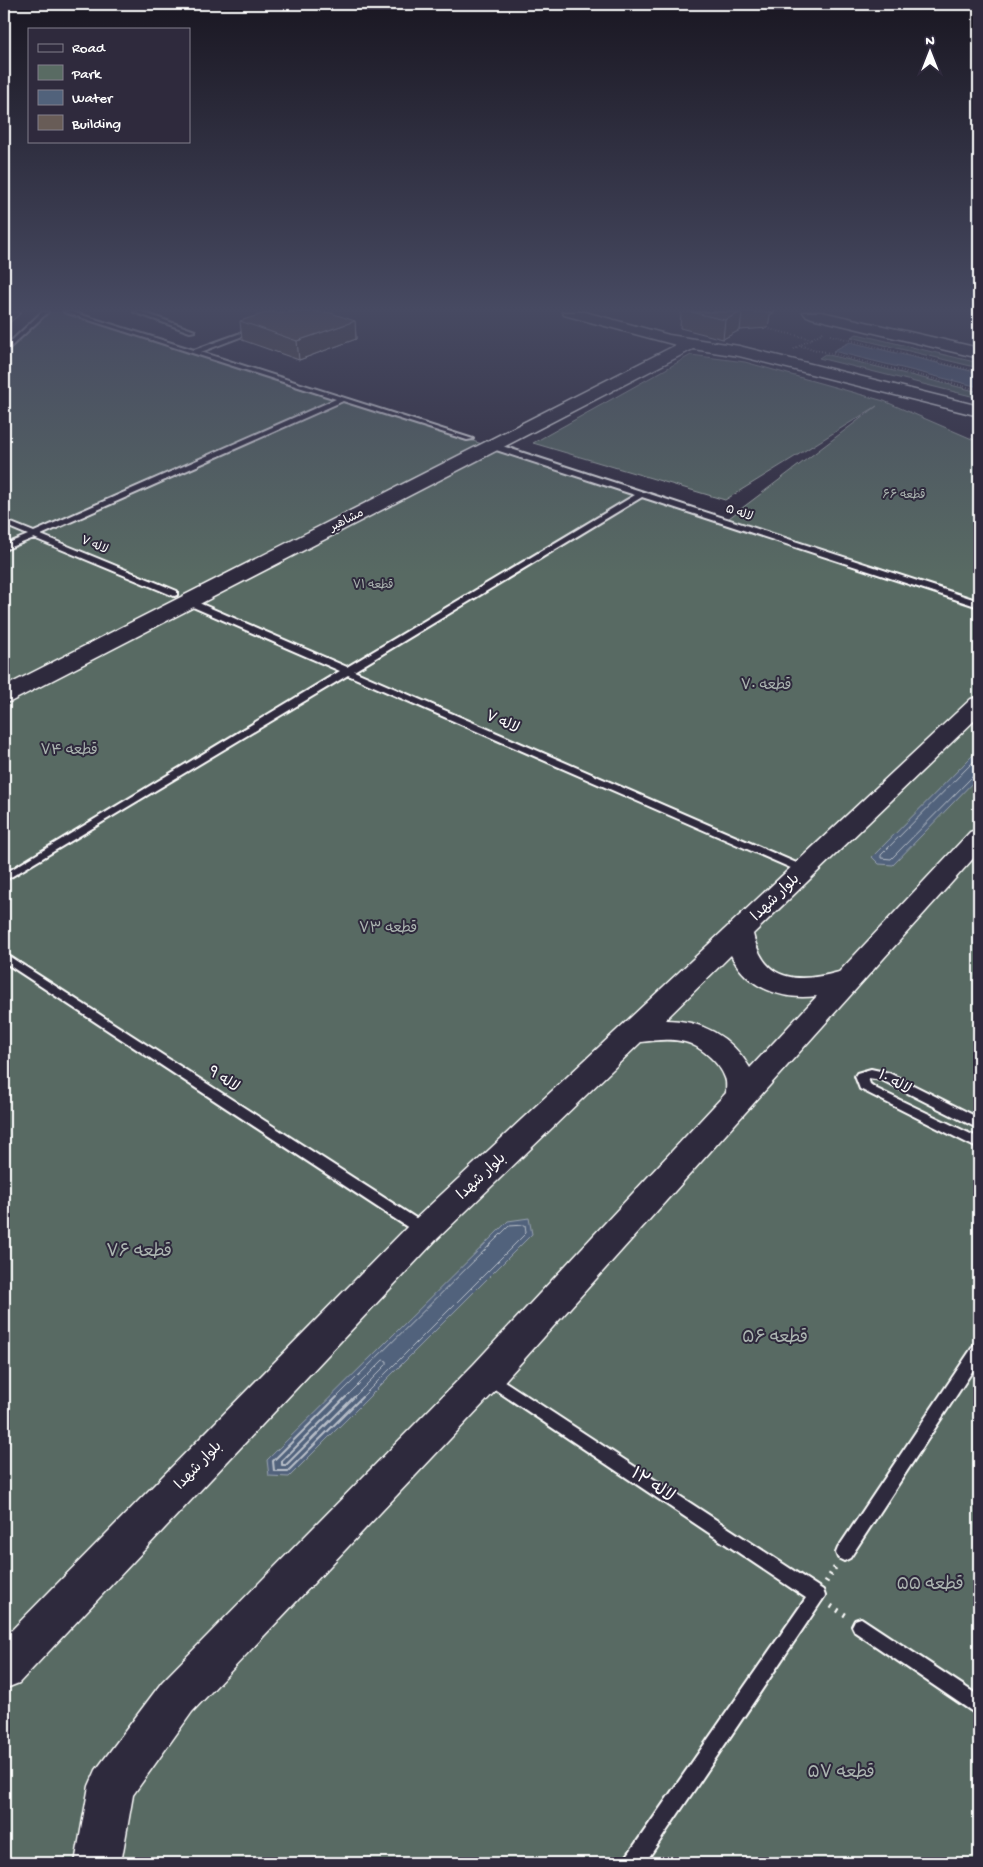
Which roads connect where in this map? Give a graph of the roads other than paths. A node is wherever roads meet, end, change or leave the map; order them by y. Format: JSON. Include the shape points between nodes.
{"nodes":[{"id":1,"x":342,"y":399,"type":"joint"},
{"id":2,"x":548,"y":399,"type":"edge"},
{"id":3,"x":570,"y":399,"type":"edge"},
{"id":4,"x":585,"y":399,"type":"edge"},
{"id":5,"x":932,"y":399,"type":"edge"},
{"id":6,"x":580,"y":402,"type":"junction"},
{"id":7,"x":979,"y":411,"type":"edge"},
{"id":8,"x":469,"y":439,"type":"junction"},
{"id":9,"x":492,"y":446,"type":"junction"},
{"id":10,"x":641,"y":494,"type":"junction"},
{"id":11,"x":4,"y":522,"type":"edge"},
{"id":12,"x":34,"y":535,"type":"junction"},
{"id":13,"x":4,"y":548,"type":"edge"},
{"id":14,"x":181,"y":597,"type":"junction"},
{"id":15,"x":979,"y":604,"type":"edge"},
{"id":16,"x":347,"y":671,"type":"junction"},
{"id":17,"x":4,"y":678,"type":"edge"},
{"id":18,"x":4,"y":696,"type":"edge"},
{"id":19,"x":979,"y":704,"type":"edge"},
{"id":20,"x":979,"y":837,"type":"edge"},
{"id":21,"x":804,"y":870,"type":"junction"},
{"id":22,"x":4,"y":878,"type":"edge"},
{"id":23,"x":739,"y":932,"type":"junction"},
{"id":24,"x":4,"y":957,"type":"edge"},
{"id":25,"x":851,"y":978,"type":"junction"},
{"id":26,"x":634,"y":1032,"type":"junction"},
{"id":27,"x":742,"y":1097,"type":"junction"},
{"id":28,"x":979,"y":1124,"type":"edge"},
{"id":29,"x":979,"y":1144,"type":"edge"},
{"id":30,"x":424,"y":1231,"type":"junction"},
{"id":31,"x":979,"y":1349,"type":"edge"},
{"id":32,"x":487,"y":1376,"type":"junction"},
{"id":33,"x":844,"y":1553,"type":"road end"},
{"id":34,"x":861,"y":1626,"type":"road end"},
{"id":35,"x":4,"y":1668,"type":"edge"},
{"id":36,"x":979,"y":1706,"type":"edge"},
{"id":37,"x":98,"y":1863,"type":"edge"},
{"id":38,"x":634,"y":1863,"type":"edge"}],
"edges":[{"from":1,"to":8,"type":"lane"},
{"from":1,"to":12,"type":"lane"},
{"from":2,"to":8,"type":"street","name":"مشاهیر"},
{"from":3,"to":6,"type":"street"},
{"from":4,"to":6,"type":"street","name":"مشاهیر"},
{"from":5,"to":7,"type":"street"},
{"from":6,"to":9,"type":"street","name":"مشاهیر"},
{"from":8,"to":14,"type":"street","name":"مشاهیر"},
{"from":9,"to":10,"type":"lane","name":"لاله ۵"},
{"from":9,"to":14,"type":"street","name":"مشاهیر"},
{"from":10,"to":15,"type":"lane","name":"لاله ۵"},
{"from":10,"to":16,"type":"lane"},
{"from":11,"to":12,"type":"lane","name":"لاله ۷"},
{"from":12,"to":13,"type":"lane"},
{"from":12,"to":14,"type":"lane","name":"لاله ۷"},
{"from":14,"to":16,"type":"lane","name":"لاله ۷"},
{"from":14,"to":17,"type":"street","name":"مشاهیر"},
{"from":14,"to":18,"type":"street","name":"مشاهیر"},
{"from":16,"to":21,"type":"lane","name":"لاله ۷"},
{"from":16,"to":22,"type":"lane"},
{"from":19,"to":21,"type":"street","name":"بلوار شهدا"},
{"from":20,"to":25,"type":"street"},
{"from":21,"to":23,"type":"street","name":"بلوار شهدا"},
{"from":23,"to":25,"type":"street","via":[[749,962],[760,975],[784,986],[803,989]]},
{"from":23,"to":26,"type":"street","name":"بلوار شهدا"},
{"from":24,"to":30,"type":"lane","name":"لاله ۹"},
{"from":25,"to":27,"type":"street"},
{"from":26,"to":27,"type":"street","via":[[654,1029],[699,1035],[717,1046],[740,1078]]},
{"from":26,"to":30,"type":"street","name":"بلوار شهدا"},
{"from":27,"to":32,"type":"street"},
{"from":28,"to":29,"type":"lane","name":"لاله ۱۰","via":[[885,1076],[862,1076],[864,1086],[873,1092]]},
{"from":30,"to":35,"type":"street","name":"بلوار شهدا"},
{"from":31,"to":33,"type":"lane"},
{"from":32,"to":37,"type":"street","via":[[177,1697],[112,1786]]},
{"from":32,"to":38,"type":"lane","name":"لاله ۱۲","via":[[817,1596]]},
{"from":34,"to":36,"type":"lane"}]}
